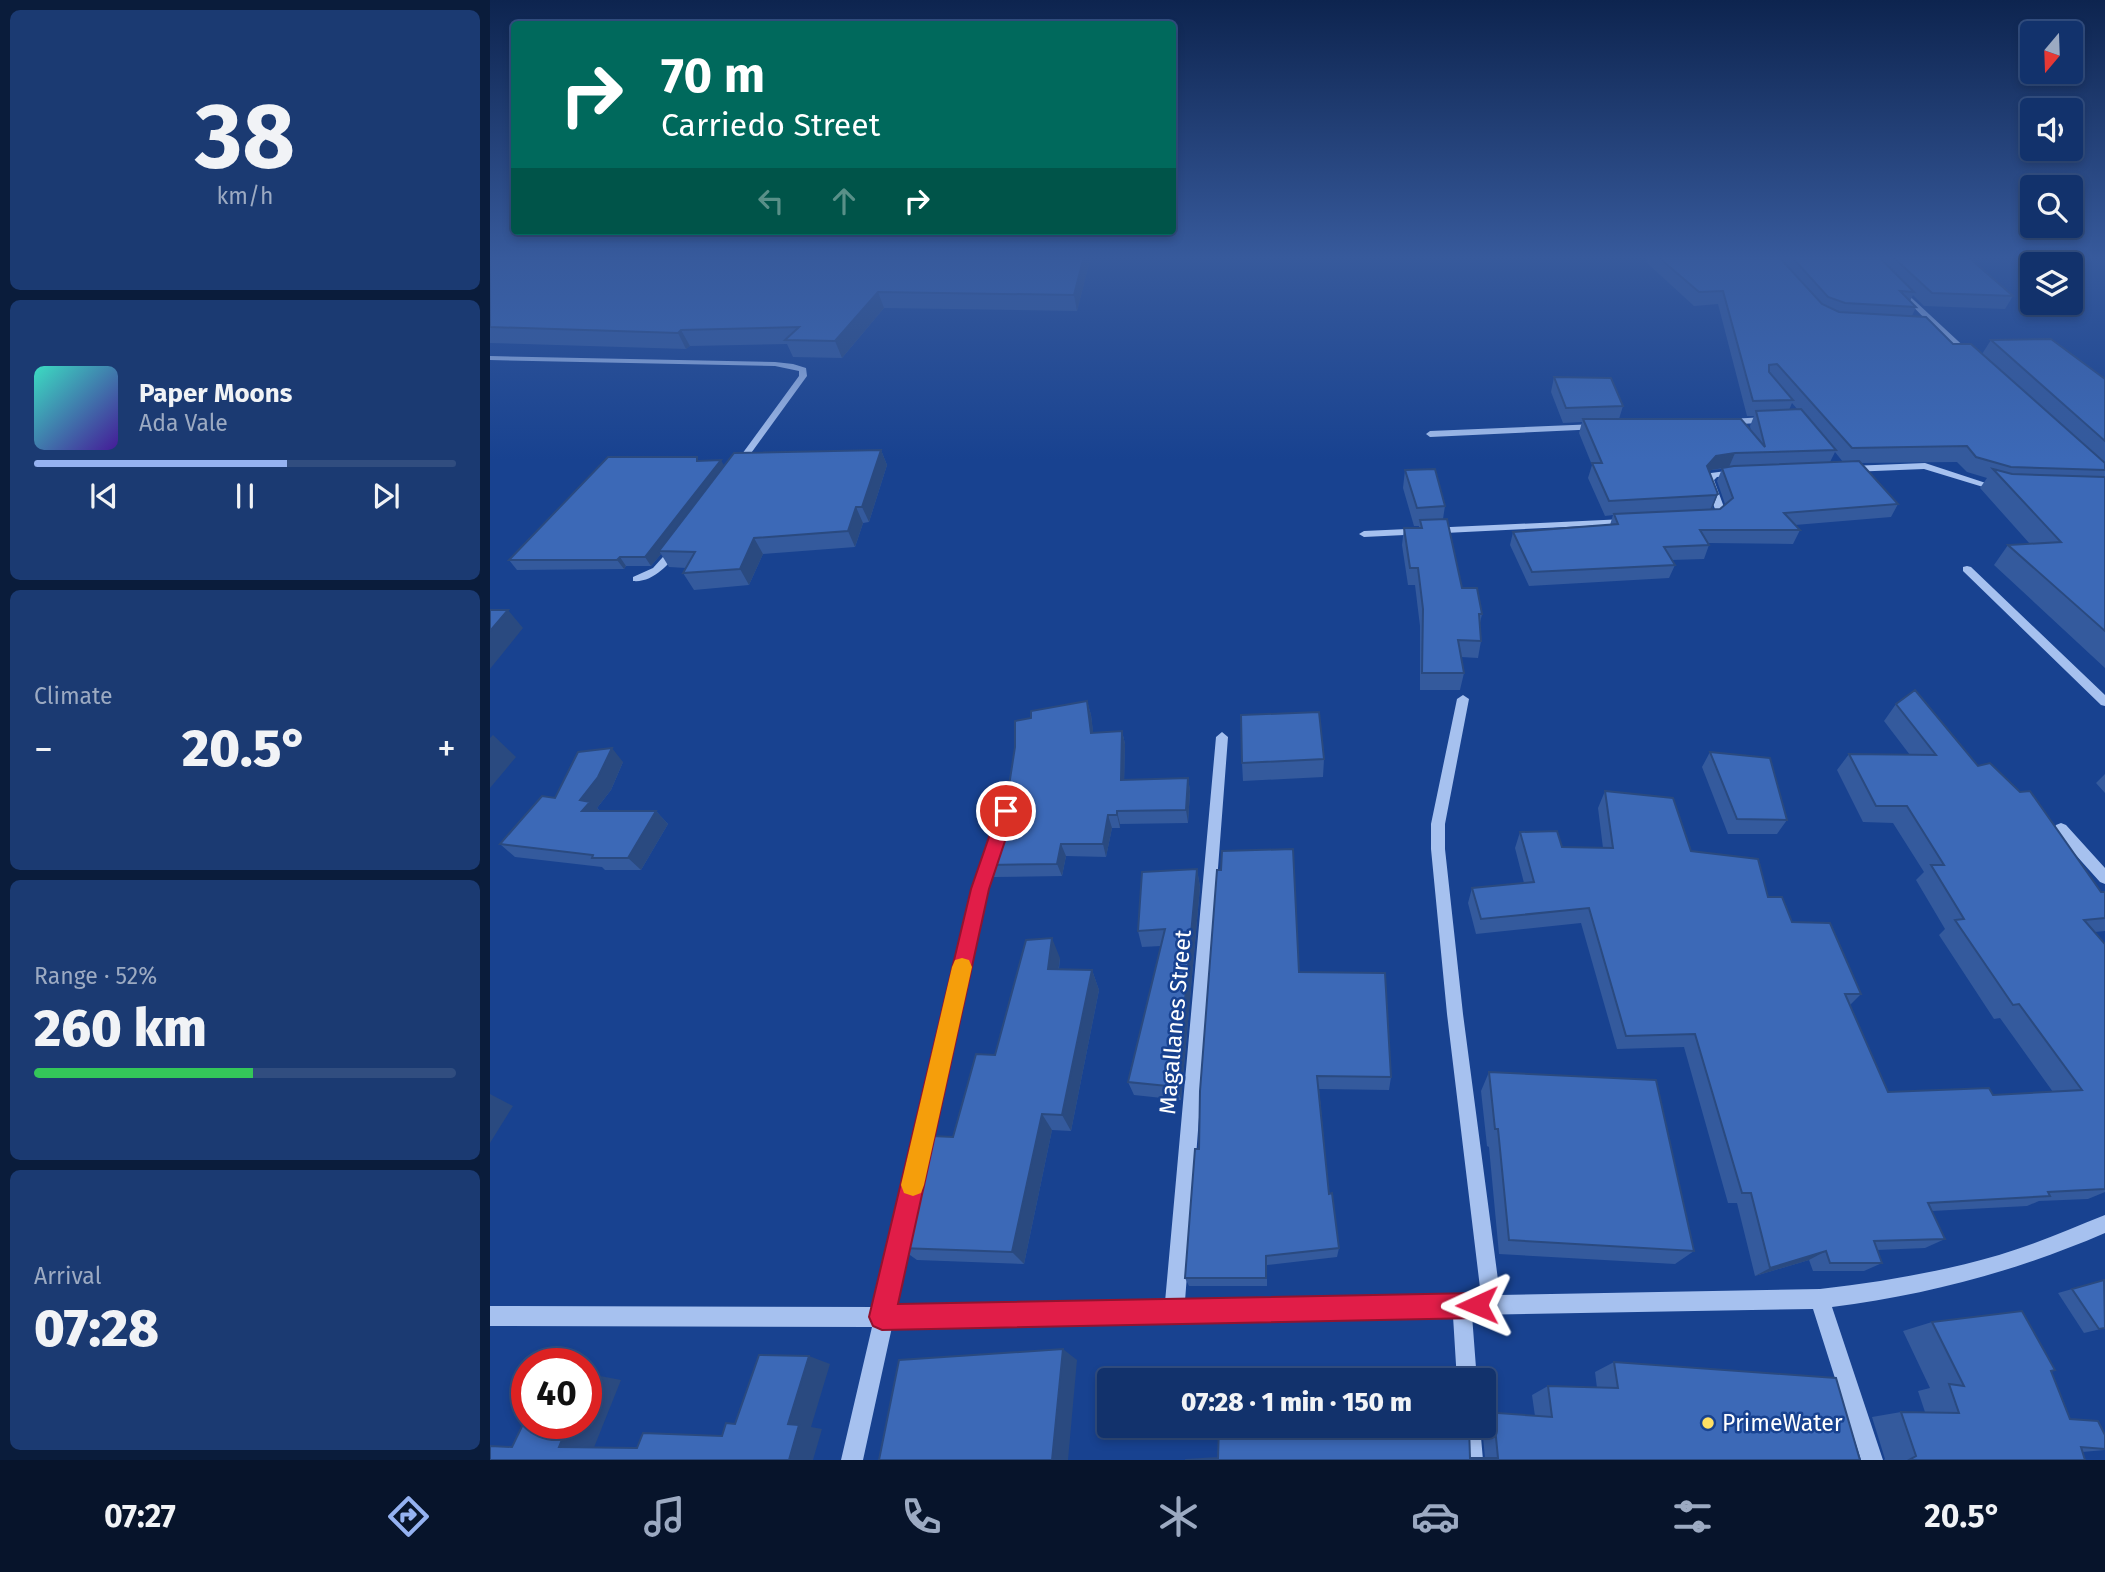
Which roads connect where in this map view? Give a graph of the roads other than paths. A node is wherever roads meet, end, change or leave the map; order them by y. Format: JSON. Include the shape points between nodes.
{"nodes":[{"id":1,"x":1934,"y":324,"type":"edge"},
{"id":2,"x":1912,"y":326,"type":"edge"},
{"id":3,"x":1937,"y":327,"type":"junction"},
{"id":4,"x":490,"y":358,"type":"edge"},
{"id":5,"x":1975,"y":362,"type":"edge"},
{"id":6,"x":1783,"y":420,"type":"edge"},
{"id":7,"x":1715,"y":422,"type":"edge"},
{"id":8,"x":1606,"y":427,"type":"edge"},
{"id":9,"x":1430,"y":434,"type":"dead end"},
{"id":10,"x":1841,"y":469,"type":"edge"},
{"id":11,"x":1743,"y":472,"type":"edge"},
{"id":12,"x":732,"y":473,"type":"edge"},
{"id":13,"x":2012,"y":489,"type":"edge"},
{"id":14,"x":1703,"y":517,"type":"edge"},
{"id":15,"x":1637,"y":521,"type":"edge"},
{"id":16,"x":1364,"y":534,"type":"dead end"},
{"id":17,"x":684,"y":538,"type":"edge"},
{"id":18,"x":1967,"y":569,"type":"dead end"},
{"id":19,"x":638,"y":579,"type":"dead end"},
{"id":20,"x":1463,"y":699,"type":"dead end"},
{"id":21,"x":2105,"y":702,"type":"edge"},
{"id":22,"x":1222,"y":737,"type":"dead end"},
{"id":23,"x":1006,"y":811,"type":"edge"},
{"id":24,"x":2061,"y":829,"type":"dead end"},
{"id":25,"x":2105,"y":878,"type":"edge"},
{"id":26,"x":2105,"y":1224,"type":"edge"},
{"id":27,"x":1819,"y":1299,"type":"junction"},
{"id":28,"x":1462,"y":1305,"type":"junction"},
{"id":29,"x":1492,"y":1306,"type":"junction"},
{"id":30,"x":1174,"y":1311,"type":"junction"},
{"id":31,"x":490,"y":1316,"type":"edge"},
{"id":32,"x":882,"y":1317,"type":"junction"},
{"id":33,"x":1466,"y":1368,"type":"edge"},
{"id":34,"x":1471,"y":1438,"type":"edge"},
{"id":35,"x":852,"y":1460,"type":"edge"},
{"id":36,"x":1472,"y":1460,"type":"edge"},
{"id":37,"x":1872,"y":1460,"type":"edge"}],
"edges":[{"from":1,"to":3,"type":"street"},
{"from":2,"to":3,"type":"street"},
{"from":3,"to":5,"type":"street"},
{"from":4,"to":12,"type":"street","via":[[775,365],[803,370]]},
{"from":6,"to":7,"type":"street"},
{"from":8,"to":9,"type":"street"},
{"from":10,"to":13,"type":"street","via":[[1925,466],[1985,486]]},
{"from":11,"to":14,"type":"street","via":[[1714,475],[1709,480],[1720,510]]},
{"from":15,"to":16,"type":"street"},
{"from":17,"to":19,"type":"street","via":[[657,570]]},
{"from":18,"to":21,"type":"street"},
{"from":20,"to":29,"type":"street","via":[[1438,824],[1438,849]]},
{"from":22,"to":30,"type":"street","name":"Magallanes Street"},
{"from":23,"to":32,"type":"street","via":[[980,889]]},
{"from":24,"to":25,"type":"street"},
{"from":26,"to":27,"type":"street","via":[[1965,1276]]},
{"from":27,"to":29,"type":"street"},
{"from":27,"to":37,"type":"street"},
{"from":28,"to":29,"type":"street"},
{"from":28,"to":30,"type":"street"},
{"from":28,"to":33,"type":"street"},
{"from":30,"to":32,"type":"street"},
{"from":31,"to":32,"type":"street"},
{"from":32,"to":35,"type":"street"},
{"from":34,"to":36,"type":"street"}]}
